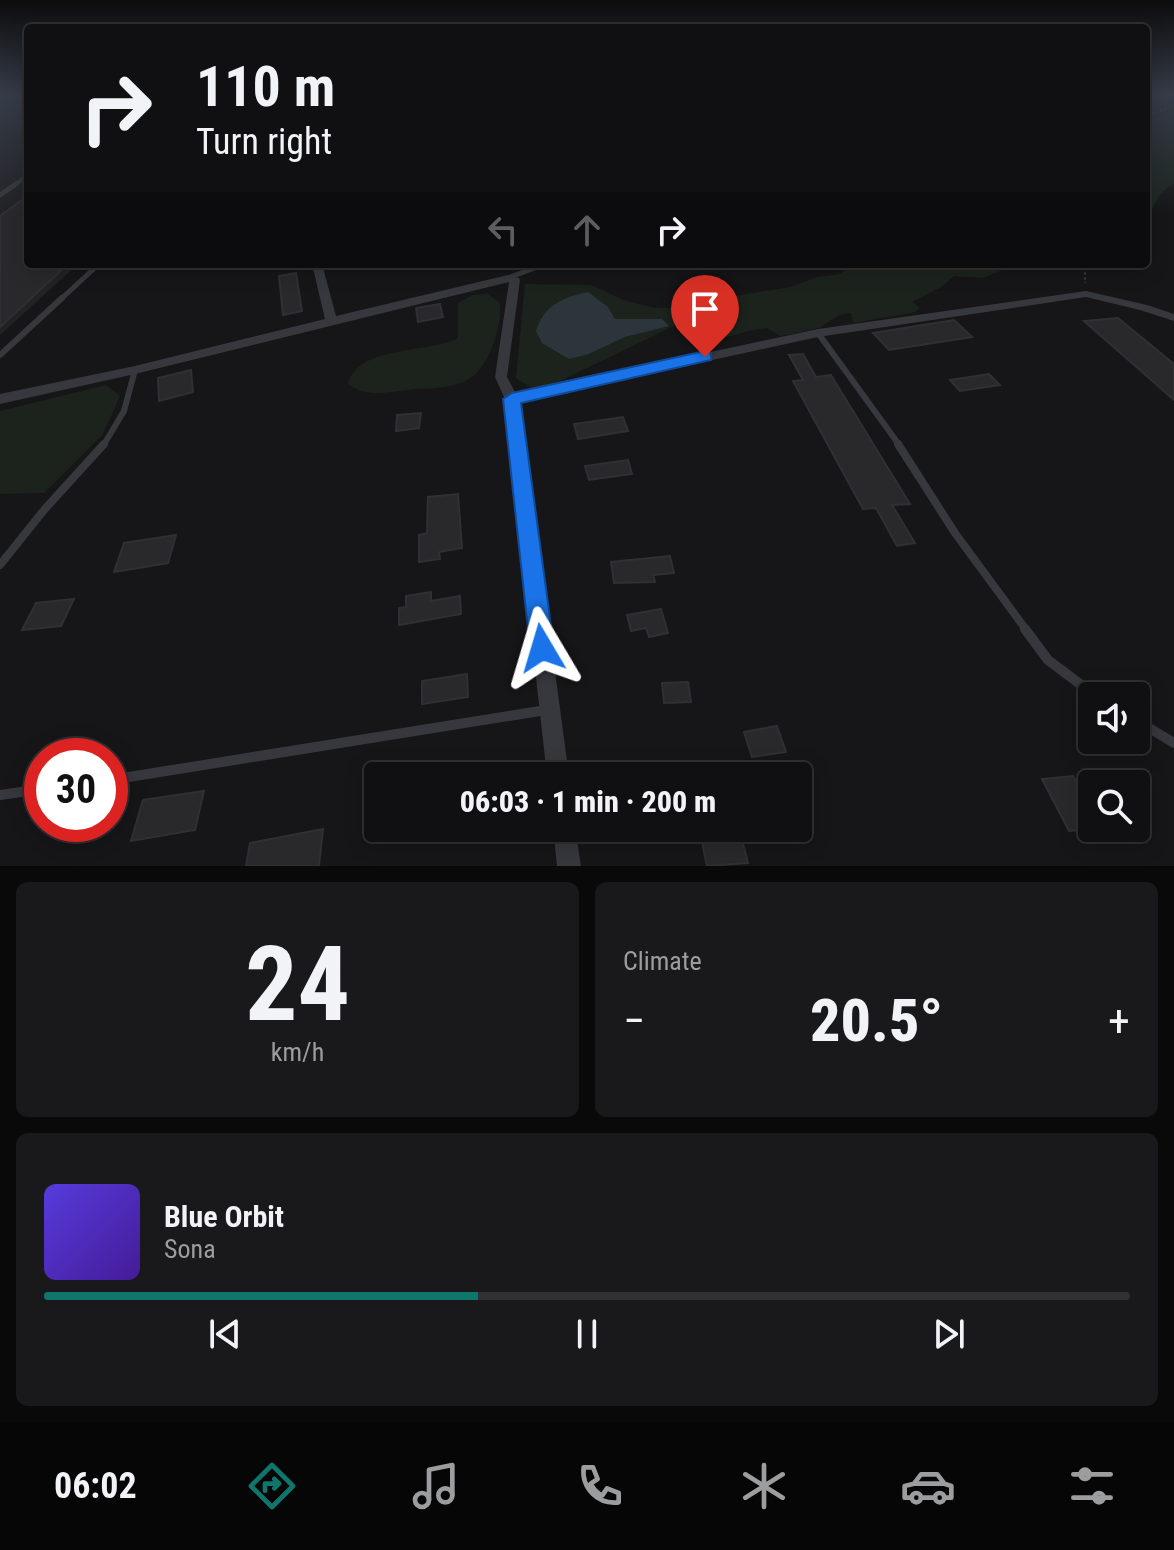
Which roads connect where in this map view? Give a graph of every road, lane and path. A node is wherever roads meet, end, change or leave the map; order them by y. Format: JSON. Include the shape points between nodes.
{"nodes":[{"id":1,"x":24,"y":178,"type":"edge"},
{"id":2,"x":0,"y":195,"type":"edge"},
{"id":3,"x":95,"y":268,"type":"edge"},
{"id":4,"x":318,"y":268,"type":"edge"},
{"id":5,"x":534,"y":268,"type":"edge"},
{"id":6,"x":1082,"y":268,"type":"edge"},
{"id":7,"x":508,"y":278,"type":"junction"},
{"id":8,"x":1086,"y":294,"type":"junction"},
{"id":9,"x":1174,"y":318,"type":"edge"},
{"id":10,"x":331,"y":320,"type":"junction"},
{"id":11,"x":818,"y":333,"type":"junction"},
{"id":12,"x":0,"y":355,"type":"edge"},
{"id":13,"x":135,"y":370,"type":"junction"},
{"id":14,"x":0,"y":399,"type":"edge"},
{"id":15,"x":512,"y":399,"type":"junction"},
{"id":16,"x":0,"y":565,"type":"edge"},
{"id":17,"x":1078,"y":682,"type":"edge"},
{"id":18,"x":550,"y":710,"type":"junction"},
{"id":19,"x":1150,"y":728,"type":"edge"},
{"id":20,"x":1174,"y":743,"type":"edge"},
{"id":21,"x":556,"y":762,"type":"edge"},
{"id":22,"x":128,"y":777,"type":"edge"},
{"id":23,"x":24,"y":792,"type":"edge"},
{"id":24,"x":0,"y":795,"type":"edge"},
{"id":25,"x":566,"y":842,"type":"edge"},
{"id":26,"x":569,"y":866,"type":"edge"}],
"edges":[{"from":1,"to":2,"type":"lane"},
{"from":3,"to":12,"type":"lane"},
{"from":4,"to":10,"type":"street"},
{"from":5,"to":7,"type":"lane"},
{"from":6,"to":8,"type":"path"},
{"from":7,"to":10,"type":"street"},
{"from":7,"to":15,"type":"street","via":[[515,280],[501,377]]},
{"from":8,"to":9,"type":"street"},
{"from":8,"to":11,"type":"street"},
{"from":10,"to":13,"type":"street"},
{"from":11,"to":15,"type":"street"},
{"from":11,"to":17,"type":"lane","via":[[1048,660]]},
{"from":13,"to":14,"type":"street"},
{"from":13,"to":16,"type":"lane","via":[[128,404],[112,437]]},
{"from":15,"to":18,"type":"street"},
{"from":18,"to":21,"type":"street"},
{"from":18,"to":22,"type":"lane"},
{"from":19,"to":20,"type":"lane"},
{"from":23,"to":24,"type":"lane"},
{"from":25,"to":26,"type":"street"}]}
